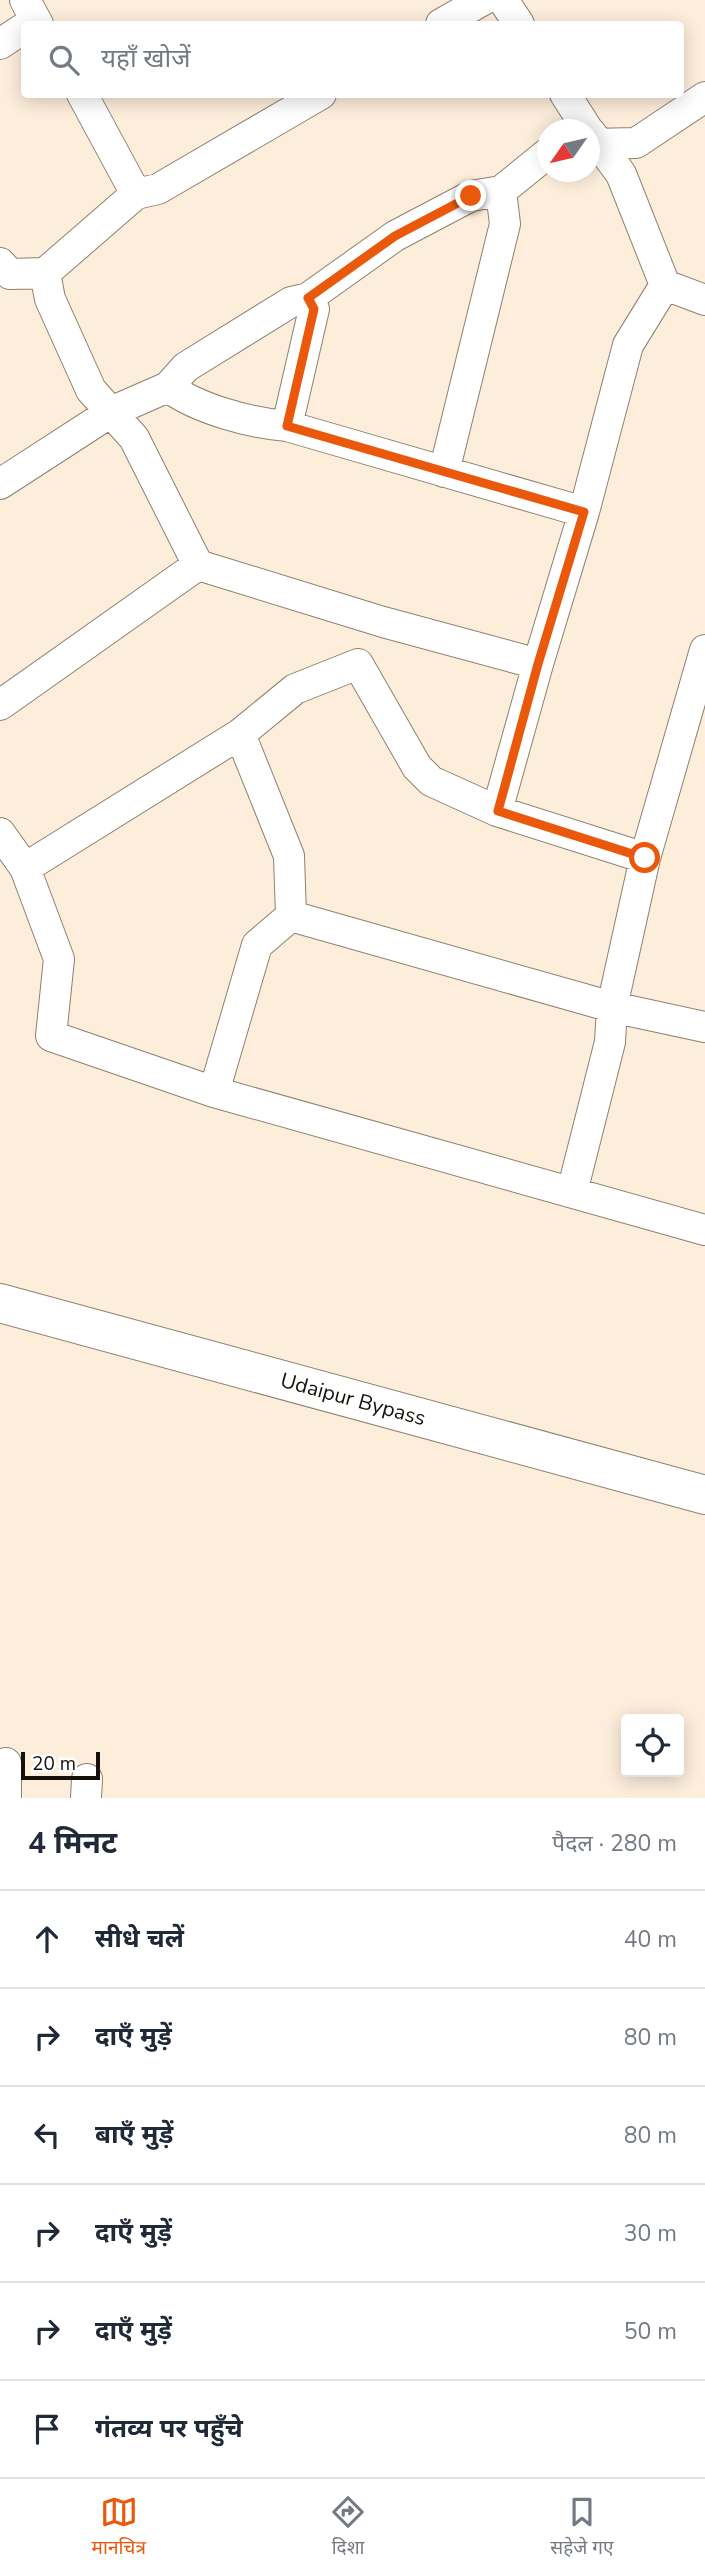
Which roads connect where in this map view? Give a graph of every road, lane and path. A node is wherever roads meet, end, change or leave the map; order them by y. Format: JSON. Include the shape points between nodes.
{"nodes":[{"id":1,"x":483,"y":0,"type":"edge"},
{"id":2,"x":503,"y":0,"type":"edge"},
{"id":3,"x":446,"y":21,"type":"edge"},
{"id":4,"x":517,"y":21,"type":"edge"},
{"id":5,"x":21,"y":28,"type":"edge"},
{"id":6,"x":0,"y":44,"type":"edge"},
{"id":7,"x":705,"y":97,"type":"edge"},
{"id":8,"x":84,"y":98,"type":"edge"},
{"id":9,"x":314,"y":98,"type":"edge"},
{"id":10,"x":567,"y":98,"type":"edge"},
{"id":11,"x":580,"y":119,"type":"edge"},
{"id":12,"x":600,"y":138,"type":"edge"},
{"id":13,"x":600,"y":148,"type":"edge"},
{"id":14,"x":537,"y":162,"type":"edge"},
{"id":15,"x":501,"y":191,"type":"junction"},
{"id":16,"x":136,"y":194,"type":"junction"},
{"id":17,"x":0,"y":263,"type":"edge"},
{"id":18,"x":46,"y":273,"type":"junction"},
{"id":19,"x":665,"y":285,"type":"junction"},
{"id":20,"x":308,"y":298,"type":"junction"},
{"id":21,"x":705,"y":300,"type":"edge"},
{"id":22,"x":168,"y":387,"type":"junction"},
{"id":23,"x":111,"y":412,"type":"junction"},
{"id":24,"x":287,"y":426,"type":"junction"},
{"id":25,"x":444,"y":472,"type":"junction"},
{"id":26,"x":0,"y":484,"type":"edge"},
{"id":27,"x":584,"y":512,"type":"junction"},
{"id":28,"x":198,"y":565,"type":"junction"},
{"id":29,"x":705,"y":650,"type":"edge"},
{"id":30,"x":538,"y":664,"type":"junction"},
{"id":31,"x":0,"y":705,"type":"edge"},
{"id":32,"x":696,"y":710,"type":"edge"},
{"id":33,"x":240,"y":734,"type":"junction"},
{"id":34,"x":498,"y":811,"type":"junction"},
{"id":35,"x":0,"y":833,"type":"edge"},
{"id":36,"x":645,"y":858,"type":"junction"},
{"id":37,"x":25,"y":868,"type":"junction"},
{"id":38,"x":291,"y":916,"type":"junction"},
{"id":39,"x":612,"y":1007,"type":"junction"},
{"id":40,"x":705,"y":1027,"type":"edge"},
{"id":41,"x":214,"y":1092,"type":"junction"},
{"id":42,"x":572,"y":1192,"type":"junction"},
{"id":43,"x":705,"y":1230,"type":"edge"},
{"id":44,"x":0,"y":1303,"type":"edge"},
{"id":45,"x":705,"y":1495,"type":"edge"},
{"id":46,"x":6,"y":1763,"type":"dead end"},
{"id":47,"x":6,"y":1798,"type":"edge"}],
"edges":[{"from":1,"to":3,"type":"street"},
{"from":2,"to":4,"type":"street"},
{"from":5,"to":6,"type":"street"},
{"from":7,"to":12,"type":"street","via":[[636,143]]},
{"from":8,"to":16,"type":"street"},
{"from":9,"to":16,"type":"street","via":[[158,189]]},
{"from":10,"to":11,"type":"street"},
{"from":13,"to":19,"type":"street","via":[[621,174]]},
{"from":14,"to":15,"type":"street"},
{"from":15,"to":20,"type":"street","via":[[471,196],[395,236]]},
{"from":15,"to":25,"type":"street","via":[[505,224]]},
{"from":16,"to":18,"type":"street"},
{"from":17,"to":18,"type":"street","via":[[10,274]]},
{"from":18,"to":23,"type":"street","via":[[50,299],[91,390]]},
{"from":19,"to":21,"type":"street"},
{"from":19,"to":27,"type":"street","via":[[628,345]]},
{"from":20,"to":22,"type":"street","via":[[291,302],[186,367]]},
{"from":20,"to":24,"type":"street","via":[[314,309]]},
{"from":22,"to":23,"type":"street"},
{"from":22,"to":24,"type":"street","via":[[184,399],[262,424]]},
{"from":23,"to":26,"type":"street"},
{"from":23,"to":28,"type":"street","via":[[134,438]]},
{"from":24,"to":25,"type":"street"},
{"from":25,"to":27,"type":"street"},
{"from":27,"to":30,"type":"street"},
{"from":28,"to":30,"type":"street"},
{"from":28,"to":31,"type":"street"},
{"from":29,"to":32,"type":"street"},
{"from":30,"to":34,"type":"street"},
{"from":32,"to":36,"type":"street"},
{"from":33,"to":34,"type":"street","via":[[295,689],[358,664],[417,767],[431,781]]},
{"from":33,"to":37,"type":"street"},
{"from":33,"to":38,"type":"street","via":[[289,856]]},
{"from":34,"to":36,"type":"street"},
{"from":35,"to":37,"type":"street"},
{"from":36,"to":39,"type":"street"},
{"from":37,"to":41,"type":"street","via":[[59,959],[51,1037]]},
{"from":38,"to":39,"type":"street"},
{"from":38,"to":41,"type":"street","via":[[257,945]]},
{"from":39,"to":40,"type":"street"},
{"from":39,"to":42,"type":"street","via":[[610,1042]]},
{"from":41,"to":42,"type":"street"},
{"from":42,"to":43,"type":"street"},
{"from":44,"to":45,"type":"highway","name":"Udaipur Bypass"},
{"from":46,"to":47,"type":"street"}]}
